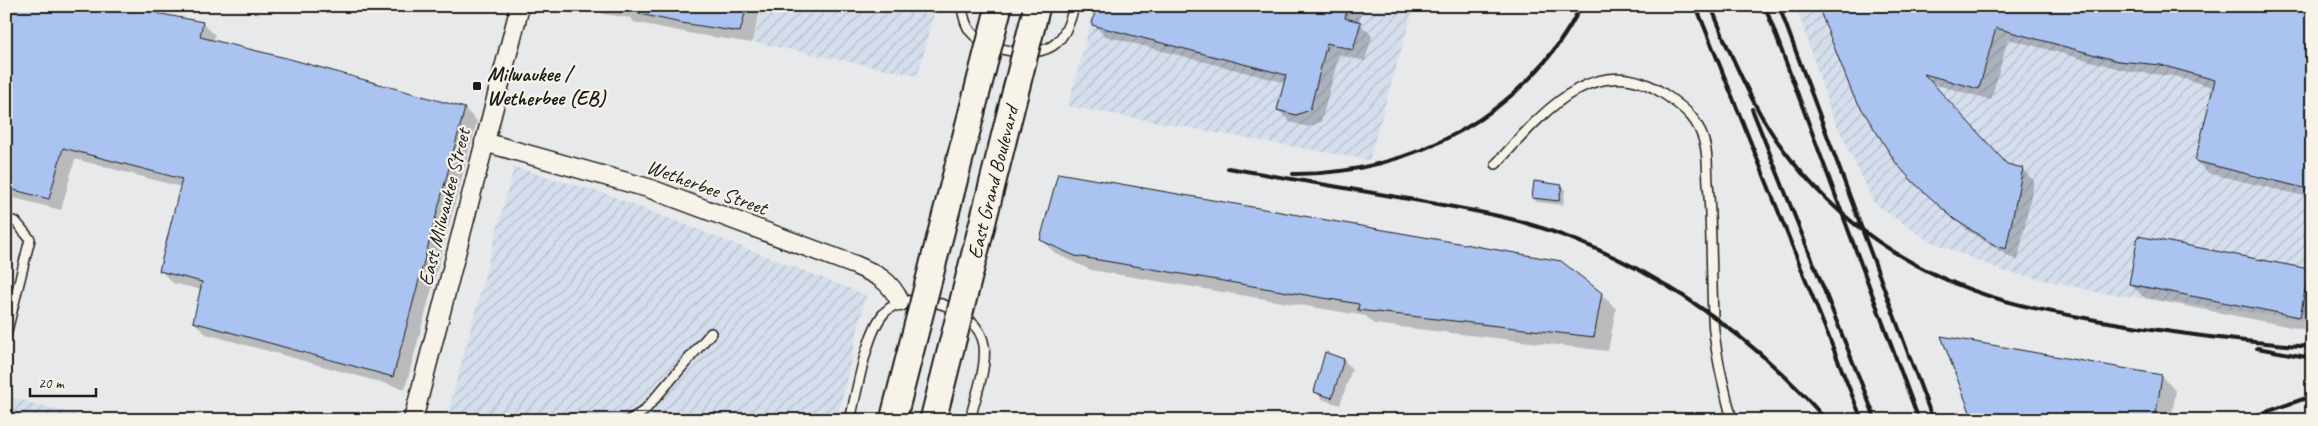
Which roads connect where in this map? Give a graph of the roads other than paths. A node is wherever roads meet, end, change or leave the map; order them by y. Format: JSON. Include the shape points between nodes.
{"nodes":[{"id":1,"x":520,"y":6,"type":"edge"},
{"id":2,"x":962,"y":6,"type":"edge"},
{"id":3,"x":999,"y":6,"type":"edge"},
{"id":4,"x":1036,"y":6,"type":"edge"},
{"id":5,"x":1074,"y":6,"type":"edge"},
{"id":6,"x":484,"y":142,"type":"junction"},
{"id":7,"x":1496,"y":164,"type":"dead end"},
{"id":8,"x":6,"y":219,"type":"edge"},
{"id":9,"x":900,"y":302,"type":"junction"},
{"id":10,"x":711,"y":333,"type":"dead end"},
{"id":11,"x":6,"y":335,"type":"edge"},
{"id":12,"x":413,"y":420,"type":"edge"},
{"id":13,"x":629,"y":420,"type":"edge"},
{"id":14,"x":850,"y":420,"type":"edge"},
{"id":15,"x":893,"y":420,"type":"edge"},
{"id":16,"x":933,"y":420,"type":"edge"},
{"id":17,"x":970,"y":420,"type":"edge"},
{"id":18,"x":1732,"y":420,"type":"edge"}],
"edges":[{"from":1,"to":6,"type":"street","name":"East Milwaukee Street"},
{"from":2,"to":5,"type":"lane","via":[[966,24],[977,37],[1001,48],[1030,53],[1048,48],[1062,37]]},
{"from":3,"to":15,"type":"main road","name":"East Grand Boulevard","bridge":true},
{"from":4,"to":16,"type":"main road","name":"East Grand Boulevard","bridge":true},
{"from":6,"to":9,"type":"street","name":"Wetherbee Street","via":[[648,188],[855,265],[881,277],[895,291]]},
{"from":6,"to":12,"type":"street","name":"East Milwaukee Street"},
{"from":7,"to":18,"type":"lane","via":[[1532,124],[1577,88],[1599,79],[1620,76],[1642,81],[1693,116],[1705,146],[1711,219],[1713,318]]},
{"from":8,"to":11,"type":"lane","via":[[16,222],[30,239]]},
{"from":9,"to":14,"type":"lane","via":[[885,312],[873,331]]},
{"from":9,"to":17,"type":"lane","via":[[915,300],[941,305],[965,317],[981,335],[985,356]]},
{"from":10,"to":13,"type":"lane","via":[[644,411]]}]}
